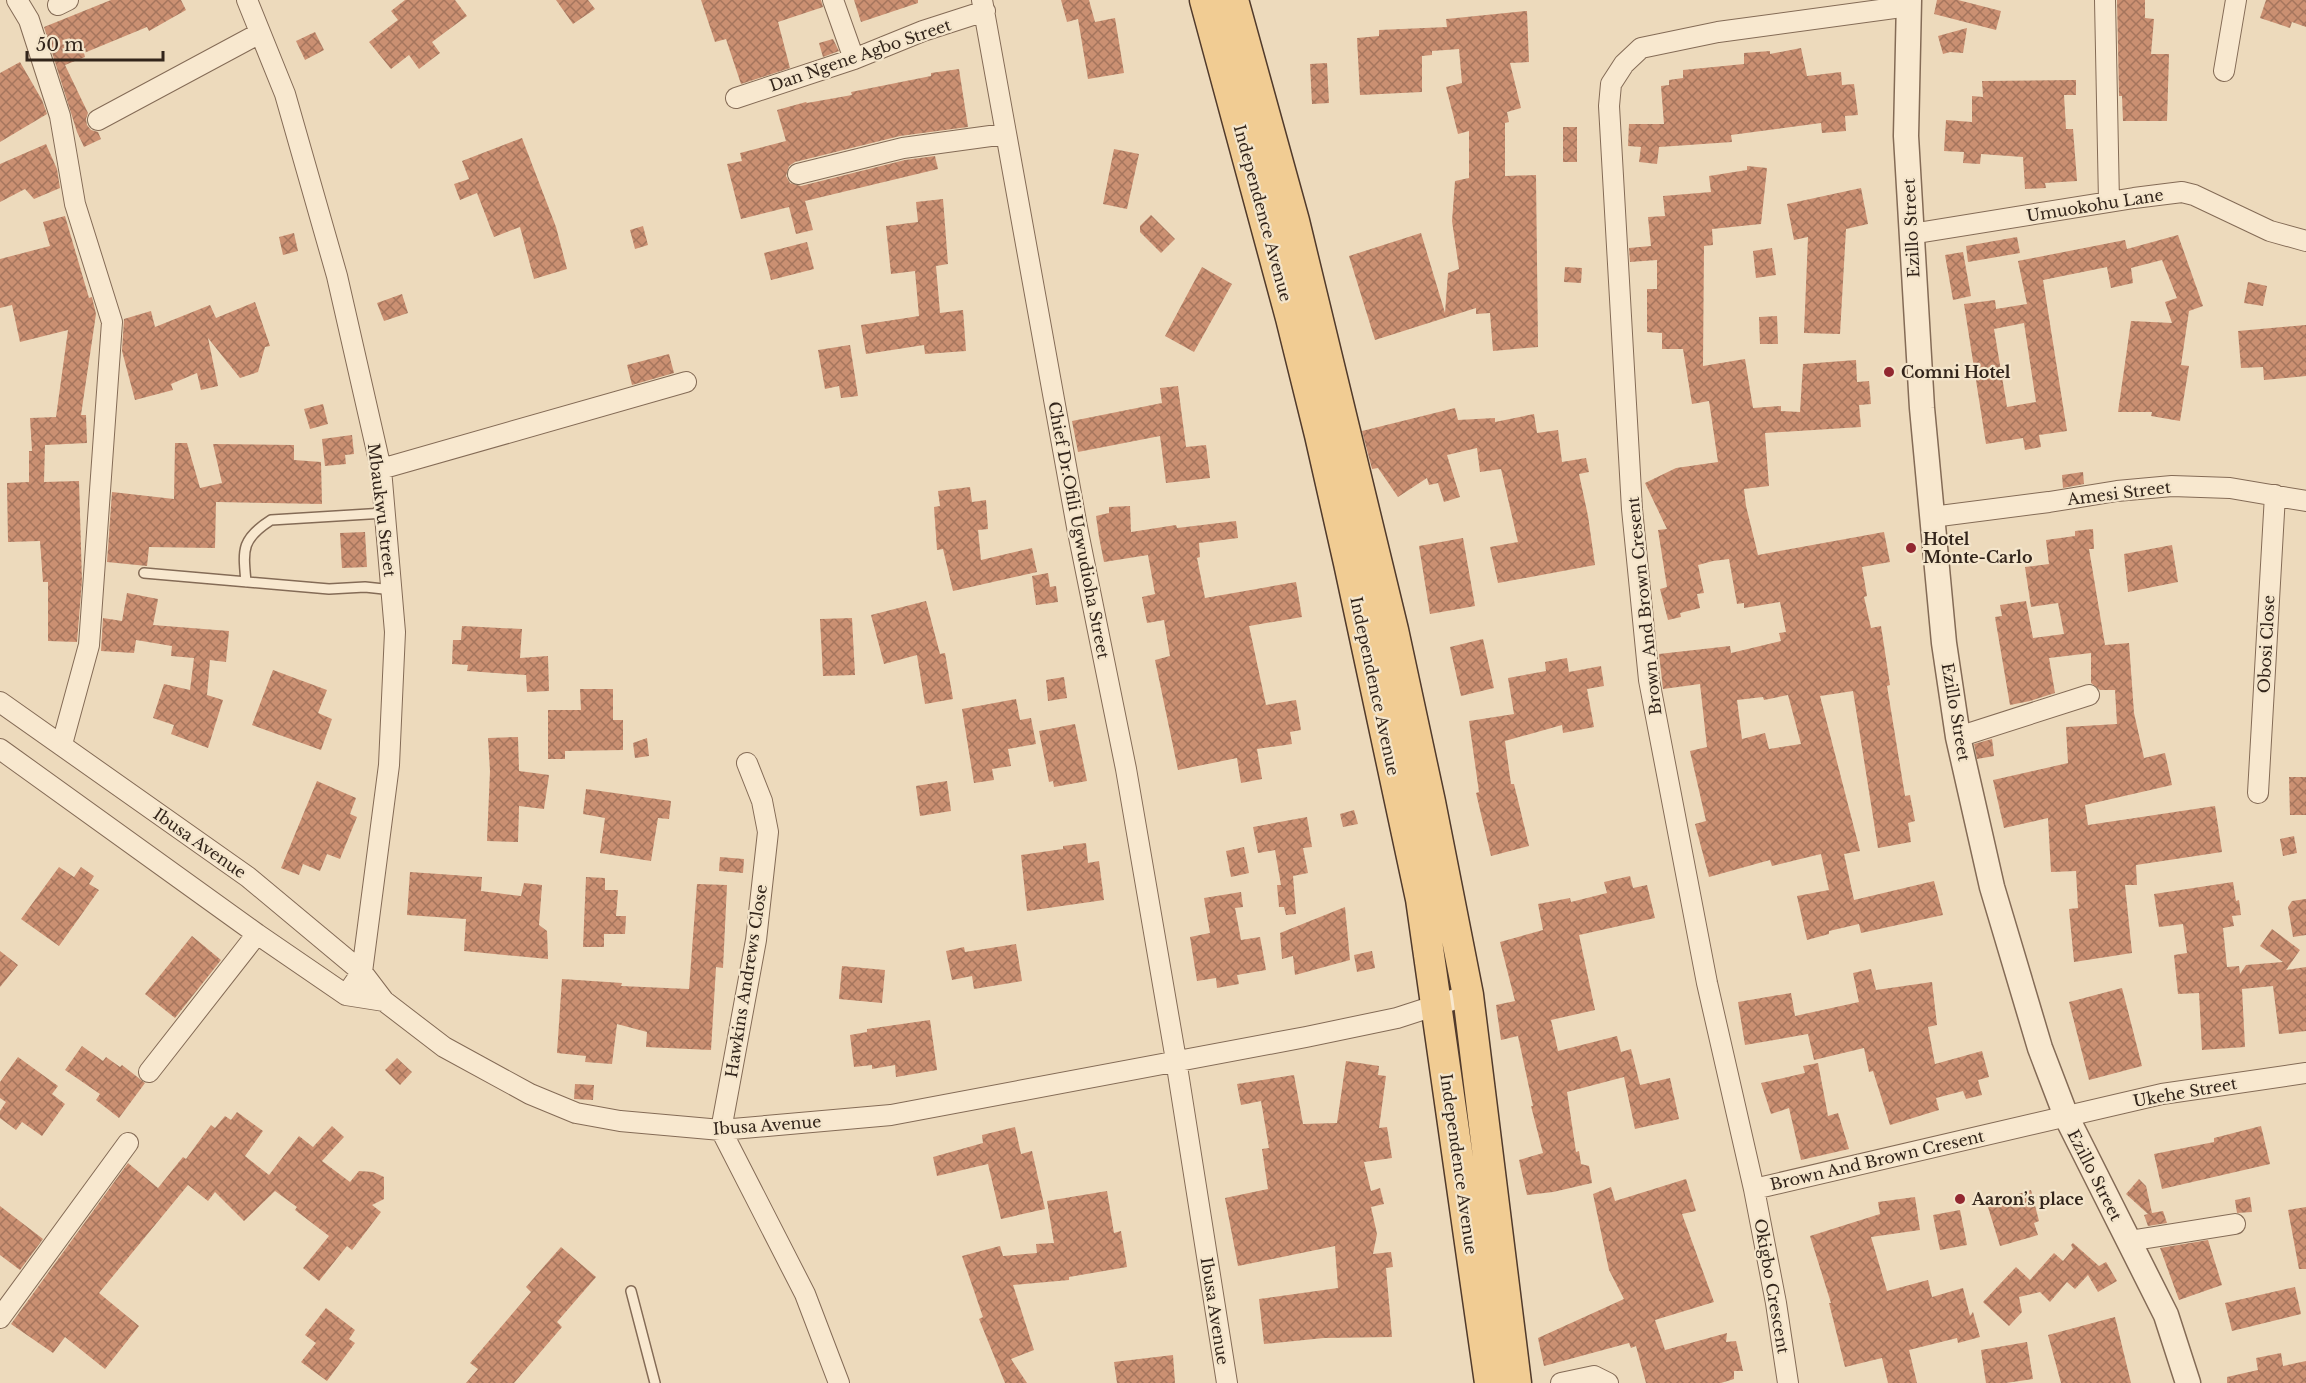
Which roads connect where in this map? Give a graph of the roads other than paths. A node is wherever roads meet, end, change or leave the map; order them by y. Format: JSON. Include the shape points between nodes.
{"nodes":[{"id":1,"x":16,"y":0,"type":"edge"},
{"id":2,"x":247,"y":0,"type":"edge"},
{"id":3,"x":833,"y":0,"type":"edge"},
{"id":4,"x":1205,"y":0,"type":"edge"},
{"id":5,"x":1233,"y":0,"type":"edge"},
{"id":6,"x":2105,"y":0,"type":"edge"},
{"id":7,"x":2236,"y":0,"type":"edge"},
{"id":8,"x":1909,"y":3,"type":"edge"},
{"id":9,"x":1880,"y":5,"type":"edge"},
{"id":10,"x":983,"y":6,"type":"edge"},
{"id":11,"x":260,"y":33,"type":"junction"},
{"id":12,"x":854,"y":59,"type":"junction"},
{"id":13,"x":2224,"y":71,"type":"dead end"},
{"id":14,"x":736,"y":98,"type":"dead end"},
{"id":15,"x":98,"y":120,"type":"dead end"},
{"id":16,"x":1005,"y":134,"type":"junction"},
{"id":17,"x":798,"y":174,"type":"dead end"},
{"id":18,"x":2109,"y":202,"type":"junction"},
{"id":19,"x":1911,"y":234,"type":"junction"},
{"id":20,"x":2306,"y":241,"type":"edge"},
{"id":21,"x":686,"y":382,"type":"dead end"},
{"id":22,"x":381,"y":470,"type":"junction"},
{"id":23,"x":2275,"y":495,"type":"junction"},
{"id":24,"x":2306,"y":501,"type":"edge"},
{"id":25,"x":385,"y":513,"type":"junction"},
{"id":26,"x":1932,"y":517,"type":"junction"},
{"id":27,"x":144,"y":573,"type":"dead end"},
{"id":28,"x":246,"y":582,"type":"junction"},
{"id":29,"x":393,"y":590,"type":"junction"},
{"id":30,"x":2089,"y":695,"type":"dead end"},
{"id":31,"x":0,"y":702,"type":"edge"},
{"id":32,"x":1958,"y":737,"type":"junction"},
{"id":33,"x":63,"y":744,"type":"junction"},
{"id":34,"x":0,"y":749,"type":"edge"},
{"id":35,"x":747,"y":763,"type":"dead end"},
{"id":36,"x":2258,"y":793,"type":"dead end"},
{"id":37,"x":257,"y":934,"type":"junction"},
{"id":38,"x":362,"y":972,"type":"junction"},
{"id":39,"x":346,"y":995,"type":"junction"},
{"id":40,"x":1468,"y":995,"type":"junction"},
{"id":41,"x":384,"y":1001,"type":"junction"},
{"id":42,"x":1437,"y":1005,"type":"junction"},
{"id":43,"x":1176,"y":1060,"type":"junction"},
{"id":44,"x":149,"y":1072,"type":"dead end"},
{"id":45,"x":2306,"y":1073,"type":"edge"},
{"id":46,"x":2066,"y":1116,"type":"junction"},
{"id":47,"x":721,"y":1130,"type":"junction"},
{"id":48,"x":128,"y":1143,"type":"dead end"},
{"id":49,"x":1754,"y":1189,"type":"junction"},
{"id":50,"x":2235,"y":1224,"type":"dead end"},
{"id":51,"x":2128,"y":1241,"type":"junction"},
{"id":52,"x":631,"y":1291,"type":"dead end"},
{"id":53,"x":0,"y":1318,"type":"edge"},
{"id":54,"x":655,"y":1383,"type":"edge"},
{"id":55,"x":839,"y":1383,"type":"edge"},
{"id":56,"x":1227,"y":1383,"type":"edge"},
{"id":57,"x":1490,"y":1383,"type":"edge"},
{"id":58,"x":1516,"y":1383,"type":"edge"},
{"id":59,"x":1561,"y":1383,"type":"edge"},
{"id":60,"x":1608,"y":1383,"type":"edge"},
{"id":61,"x":1788,"y":1383,"type":"edge"},
{"id":62,"x":2188,"y":1383,"type":"edge"}],
"edges":[{"from":1,"to":33,"type":"street","via":[[29,20],[60,116],[75,204],[112,322],[89,645]]},
{"from":2,"to":11,"type":"street","name":"Mbaukwu Street"},
{"from":3,"to":12,"type":"street"},
{"from":4,"to":42,"type":"main road","name":"Independence Avenue","via":[[1320,435],[1420,899]]},
{"from":5,"to":40,"type":"main road","name":"Independence Avenue","via":[[1294,221],[1383,588]]},
{"from":6,"to":18,"type":"street"},
{"from":7,"to":13,"type":"street"},
{"from":8,"to":9,"type":"street","name":"Brown And Brown Cresent"},
{"from":8,"to":19,"type":"street","name":"Ezillo Street","via":[[1906,136]]},
{"from":9,"to":49,"type":"street","name":"Brown And Brown Cresent","via":[[1641,48],[1611,84],[1609,106],[1632,509],[1649,680],[1707,983]]},
{"from":10,"to":12,"type":"street","name":"Dan Ngene Agbo Street"},
{"from":10,"to":16,"type":"street","name":"Chief Dr.Ofili Ugwudioha Street"},
{"from":11,"to":15,"type":"street"},
{"from":11,"to":22,"type":"street","name":"Mbaukwu Street","via":[[285,94],[337,276]]},
{"from":12,"to":14,"type":"street","name":"Dan Ngene Agbo Street"},
{"from":16,"to":17,"type":"street","via":[[903,148]]},
{"from":16,"to":43,"type":"street","name":"Chief Dr.Ofili Ugwudioha Street","via":[[1126,769]]},
{"from":18,"to":19,"type":"street","name":"Umuokohu Lane"},
{"from":18,"to":20,"type":"street","name":"Umuokohu Lane","via":[[2182,192],[2270,231]]},
{"from":19,"to":26,"type":"street","name":"Ezillo Street"},
{"from":21,"to":22,"type":"street"},
{"from":22,"to":25,"type":"street","name":"Mbaukwu Street"},
{"from":23,"to":24,"type":"street","name":"Amesi Street"},
{"from":23,"to":26,"type":"street","name":"Amesi Street","via":[[2230,488],[2172,486]]},
{"from":23,"to":36,"type":"street","name":"Obosi Close"},
{"from":25,"to":28,"type":"lane","via":[[271,520],[256,530],[243,552]]},
{"from":25,"to":29,"type":"street","name":"Mbaukwu Street"},
{"from":26,"to":32,"type":"street","name":"Ezillo Street"},
{"from":27,"to":28,"type":"lane"},
{"from":28,"to":29,"type":"lane"},
{"from":29,"to":38,"type":"street","name":"Mbaukwu Street","via":[[389,765]]},
{"from":30,"to":32,"type":"street"},
{"from":31,"to":33,"type":"street","name":"Ibusa Avenue"},
{"from":32,"to":46,"type":"street","name":"Ezillo Street","via":[[1992,887],[2040,1048]]},
{"from":33,"to":38,"type":"street","name":"Ibusa Avenue","via":[[248,877]]},
{"from":34,"to":37,"type":"street","name":"Ibusa Avenue"},
{"from":35,"to":47,"type":"street","name":"Hawkins Andrews Close","via":[[762,801],[768,832],[756,940]]},
{"from":37,"to":39,"type":"street","name":"Ibusa Avenue"},
{"from":37,"to":44,"type":"street"},
{"from":38,"to":39,"type":"street","name":"Mbaukwu Street"},
{"from":38,"to":41,"type":"street","name":"Ibusa Avenue"},
{"from":39,"to":41,"type":"street","name":"Ibusa Avenue"},
{"from":40,"to":42,"type":"street","name":"Ibusa Avenue"},
{"from":40,"to":58,"type":"main road","name":"Independence Avenue"},
{"from":41,"to":47,"type":"street","name":"Ibusa Avenue","via":[[444,1047],[530,1094],[576,1113]]},
{"from":42,"to":43,"type":"street","name":"Ibusa Avenue","via":[[1397,1018]]},
{"from":42,"to":57,"type":"main road","name":"Independence Avenue"},
{"from":43,"to":47,"type":"street","name":"Ibusa Avenue","via":[[891,1115]]},
{"from":43,"to":56,"type":"street","name":"Ibusa Avenue"},
{"from":45,"to":46,"type":"street","name":"Ukehe Street","via":[[2162,1094]]},
{"from":46,"to":49,"type":"street","name":"Brown And Brown Cresent"},
{"from":46,"to":51,"type":"street","name":"Ezillo Street"},
{"from":47,"to":55,"type":"street","via":[[805,1294]]},
{"from":48,"to":53,"type":"street"},
{"from":49,"to":61,"type":"street","name":"Okigbo Crescent"},
{"from":50,"to":51,"type":"street"},
{"from":51,"to":62,"type":"street","name":"Ezillo Street","via":[[2166,1315]]},
{"from":52,"to":54,"type":"lane"},
{"from":59,"to":60,"type":"street","via":[[1594,1376]]}]}
